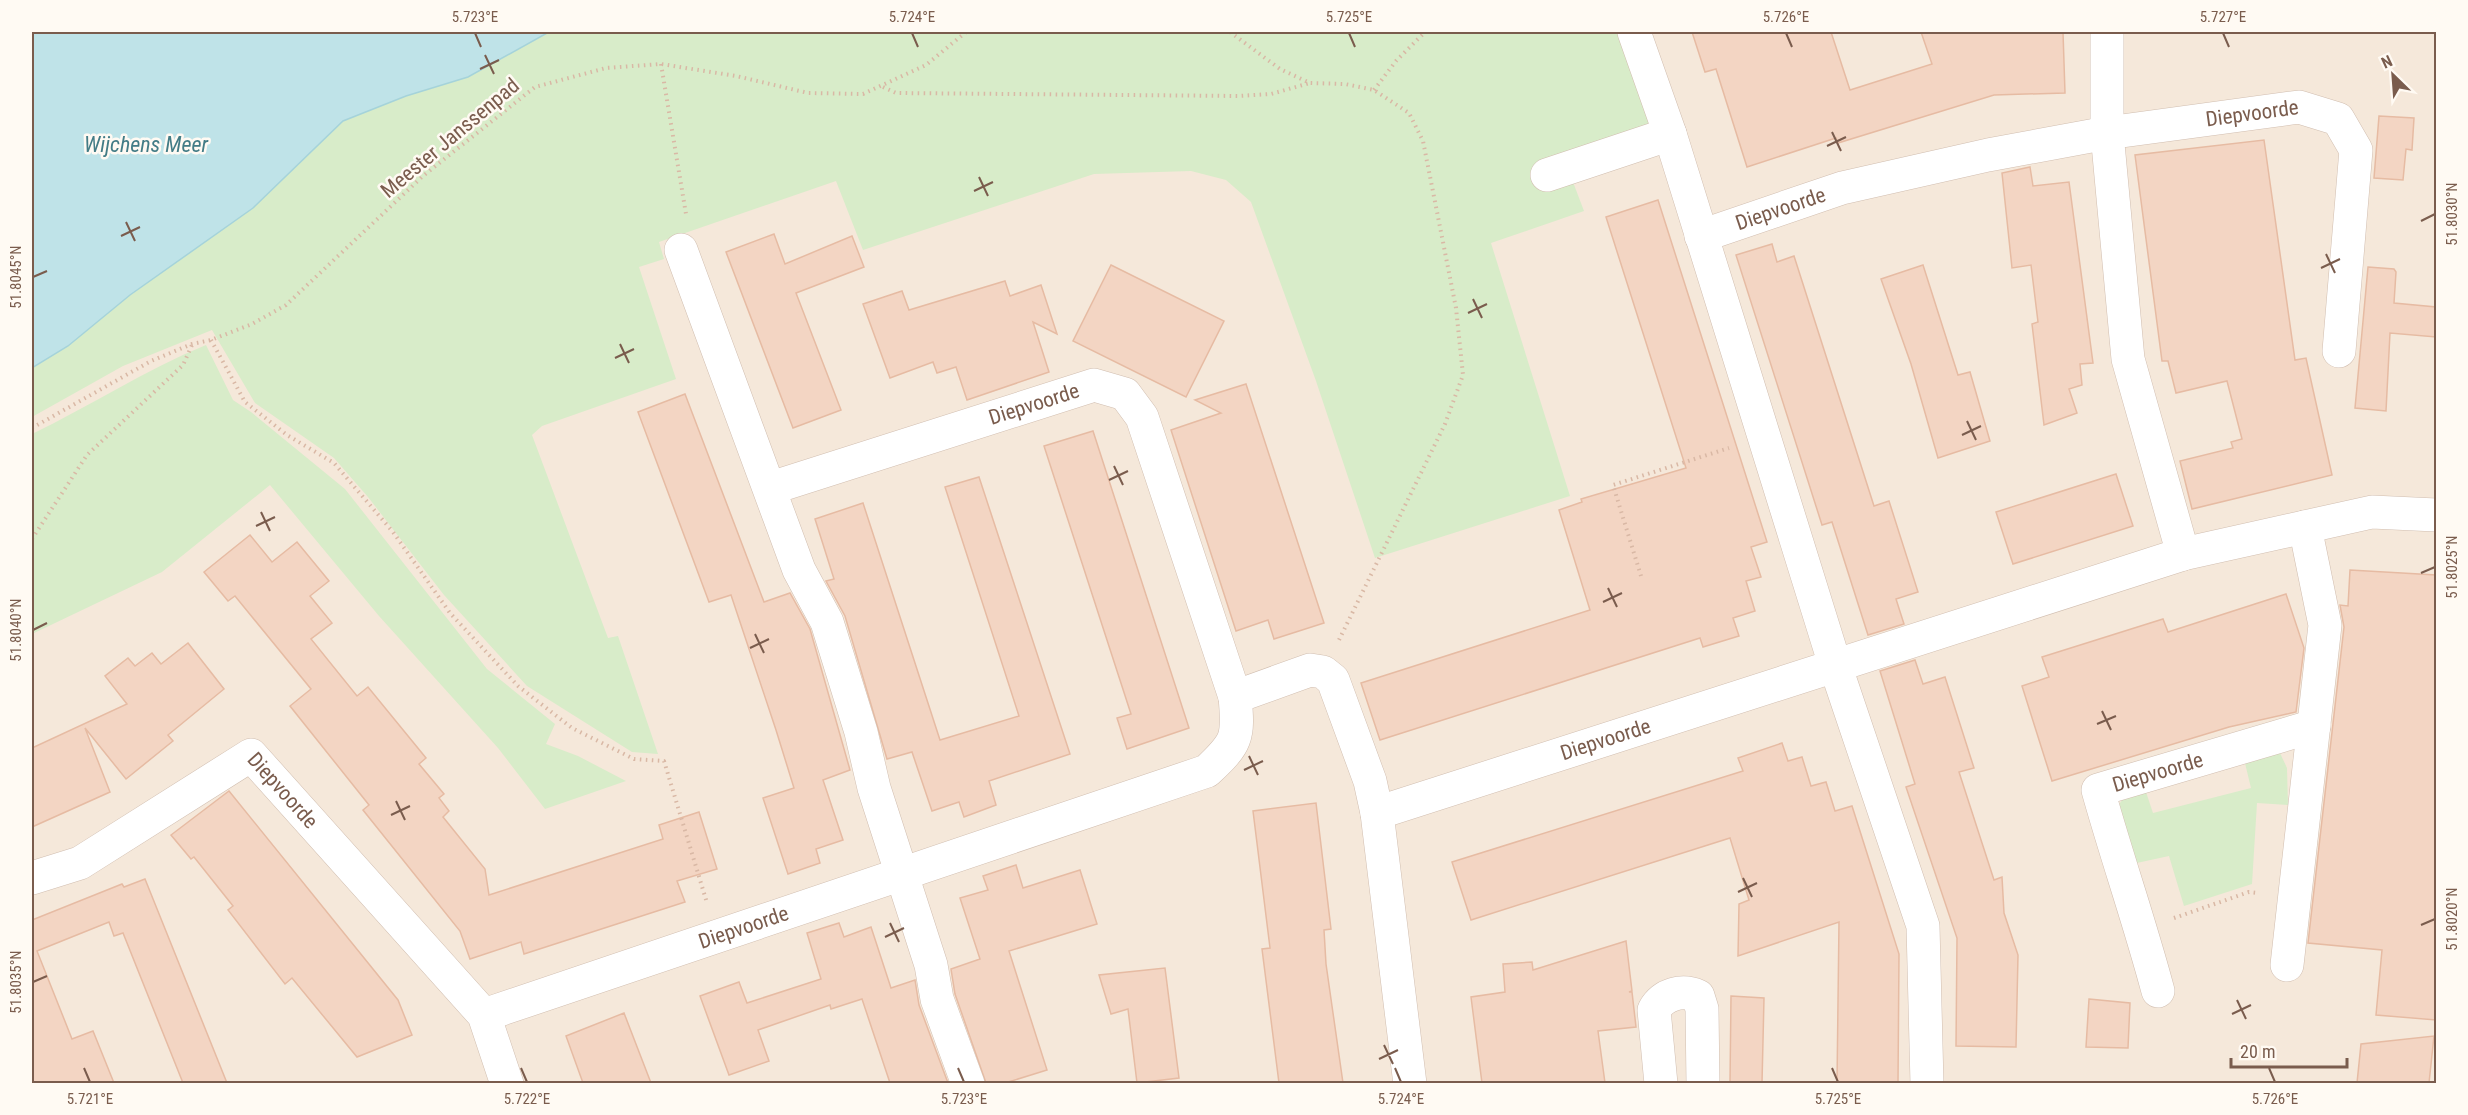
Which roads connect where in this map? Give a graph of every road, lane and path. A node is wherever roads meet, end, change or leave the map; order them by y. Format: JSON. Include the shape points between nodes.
{"nodes":[{"id":1,"x":966,"y":32,"type":"edge"},
{"id":2,"x":1230,"y":32,"type":"edge"},
{"id":3,"x":1425,"y":32,"type":"edge"},
{"id":4,"x":1634,"y":32,"type":"edge"},
{"id":5,"x":2107,"y":32,"type":"edge"},
{"id":6,"x":661,"y":64,"type":"junction"},
{"id":7,"x":1310,"y":83,"type":"junction"},
{"id":8,"x":882,"y":87,"type":"junction"},
{"id":9,"x":1374,"y":90,"type":"junction"},
{"id":10,"x":2107,"y":133,"type":"junction"},
{"id":11,"x":1670,"y":134,"type":"junction"},
{"id":12,"x":1547,"y":175,"type":"dead end"},
{"id":13,"x":1701,"y":236,"type":"junction"},
{"id":14,"x":681,"y":250,"type":"joint"},
{"id":15,"x":211,"y":340,"type":"junction"},
{"id":16,"x":192,"y":344,"type":"junction"},
{"id":17,"x":2339,"y":351,"type":"dead end"},
{"id":18,"x":32,"y":428,"type":"edge"},
{"id":19,"x":1764,"y":438,"type":"junction"},
{"id":20,"x":771,"y":489,"type":"junction"},
{"id":21,"x":2436,"y":515,"type":"edge"},
{"id":22,"x":2305,"y":527,"type":"junction"},
{"id":23,"x":32,"y":539,"type":"edge"},
{"id":24,"x":2183,"y":554,"type":"junction"},
{"id":25,"x":1641,"y":576,"type":"dead end"},
{"id":26,"x":1835,"y":664,"type":"junction"},
{"id":27,"x":1323,"y":672,"type":"junction"},
{"id":28,"x":1235,"y":697,"type":"junction"},
{"id":29,"x":2314,"y":726,"type":"junction"},
{"id":30,"x":1377,"y":813,"type":"junction"},
{"id":31,"x":902,"y":874,"type":"junction"},
{"id":32,"x":32,"y":878,"type":"edge"},
{"id":33,"x":2295,"y":896,"type":"junction"},
{"id":34,"x":2142,"y":930,"type":"junction"},
{"id":35,"x":717,"y":938,"type":"junction"},
{"id":36,"x":2288,"y":965,"type":"dead end"},
{"id":37,"x":2158,"y":991,"type":"dead end"},
{"id":38,"x":484,"y":1015,"type":"junction"},
{"id":39,"x":507,"y":1083,"type":"edge"},
{"id":40,"x":968,"y":1083,"type":"edge"},
{"id":41,"x":1410,"y":1083,"type":"edge"},
{"id":42,"x":1661,"y":1083,"type":"edge"},
{"id":43,"x":1702,"y":1083,"type":"edge"},
{"id":44,"x":1928,"y":1083,"type":"edge"}],
"edges":[{"from":1,"to":8,"type":"path","name":"Meester Janssenpad","via":[[926,64]]},
{"from":2,"to":7,"type":"path","via":[[1280,69]]},
{"from":3,"to":9,"type":"path"},
{"from":4,"to":11,"type":"street"},
{"from":5,"to":10,"type":"street"},
{"from":6,"to":8,"type":"path","name":"Meester Janssenpad","via":[[808,93],[862,94]]},
{"from":6,"to":14,"type":"path","via":[[691,231]]},
{"from":6,"to":15,"type":"path","name":"Meester Janssenpad","via":[[606,68],[535,87],[423,176],[286,305]]},
{"from":7,"to":8,"type":"path","via":[[1271,94],[1238,96],[896,93]]},
{"from":7,"to":9,"type":"path"},
{"from":9,"to":27,"type":"path","via":[[1409,113],[1423,141],[1456,308],[1463,375],[1445,424]]},
{"from":10,"to":13,"type":"street","name":"Diepvoorde","via":[[1842,188]]},
{"from":10,"to":17,"type":"street","name":"Diepvoorde","via":[[2299,107],[2338,119],[2355,150]]},
{"from":10,"to":24,"type":"street","via":[[2128,360]]},
{"from":11,"to":12,"type":"street"},
{"from":11,"to":13,"type":"street"},
{"from":13,"to":19,"type":"street"},
{"from":14,"to":20,"type":"street"},
{"from":15,"to":16,"type":"path","name":"Meester Janssenpad"},
{"from":15,"to":35,"type":"path","via":[[244,402],[287,435],[334,463],[393,532],[450,613],[518,686],[573,728],[634,759],[664,761]]},
{"from":16,"to":18,"type":"path","name":"Meester Janssenpad","via":[[151,362]]},
{"from":16,"to":23,"type":"path","via":[[183,364],[87,455]]},
{"from":19,"to":25,"type":"path","via":[[1613,485]]},
{"from":19,"to":26,"type":"street"},
{"from":20,"to":28,"type":"street","name":"Diepvoorde","via":[[1094,385],[1125,394],[1142,417]]},
{"from":20,"to":31,"type":"street","via":[[800,570],[827,622]]},
{"from":21,"to":22,"type":"street","name":"Diepvoorde","via":[[2372,512]]},
{"from":22,"to":24,"type":"street","name":"Diepvoorde"},
{"from":22,"to":29,"type":"street","via":[[2325,625]]},
{"from":24,"to":26,"type":"street","name":"Diepvoorde"},
{"from":26,"to":30,"type":"street","name":"Diepvoorde"},
{"from":26,"to":44,"type":"street","via":[[1923,926]]},
{"from":27,"to":28,"type":"street","via":[[1310,670]]},
{"from":27,"to":30,"type":"street","via":[[1333,680],[1370,781]]},
{"from":28,"to":31,"type":"street","name":"Diepvoorde","via":[[1238,723],[1231,749],[1207,771]]},
{"from":29,"to":33,"type":"street"},
{"from":29,"to":34,"type":"street","name":"Diepvoorde","via":[[2098,790]]},
{"from":30,"to":41,"type":"street"},
{"from":31,"to":35,"type":"street","name":"Diepvoorde"},
{"from":31,"to":40,"type":"street","via":[[931,965],[937,999]]},
{"from":32,"to":38,"type":"street","name":"Diepvoorde","via":[[80,863],[251,755]]},
{"from":33,"to":34,"type":"path","via":[[2249,892]]},
{"from":33,"to":36,"type":"street"},
{"from":34,"to":37,"type":"street","name":"Diepvoorde"},
{"from":35,"to":38,"type":"street","name":"Diepvoorde"},
{"from":38,"to":39,"type":"street","name":"Diepvoorde"},
{"from":42,"to":43,"type":"street","via":[[1654,1010],[1659,1001],[1689,992],[1698,996],[1702,1009]]}]}
